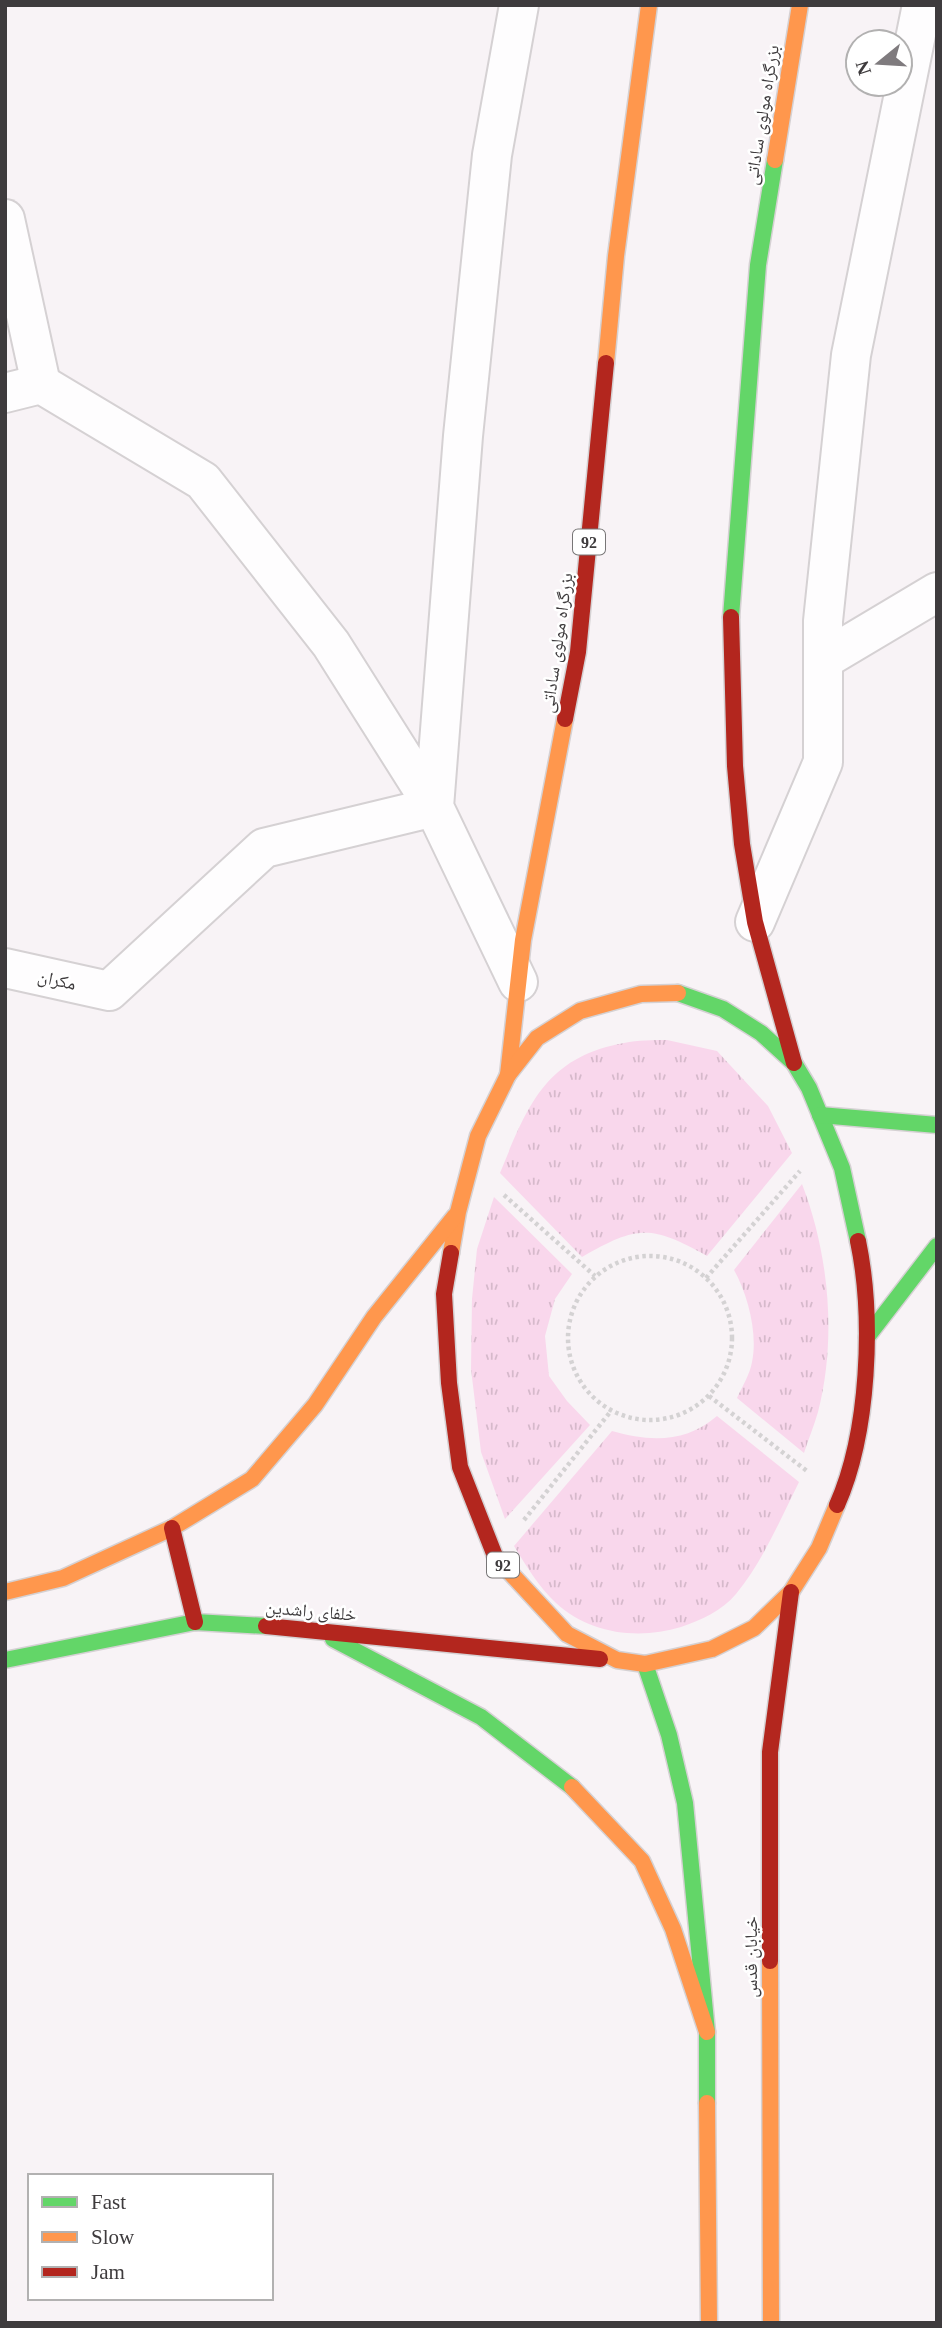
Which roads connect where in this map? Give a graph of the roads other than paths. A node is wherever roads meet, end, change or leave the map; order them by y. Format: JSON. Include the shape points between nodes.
{"nodes":[{"id":1,"x":519,"y":5,"type":"edge"},
{"id":2,"x":649,"y":5,"type":"edge"},
{"id":3,"x":800,"y":5,"type":"edge"},
{"id":4,"x":922,"y":5,"type":"edge"},
{"id":5,"x":5,"y":219,"type":"edge"},
{"id":6,"x":23,"y":389,"type":"edge"},
{"id":7,"x":937,"y":592,"type":"edge"},
{"id":8,"x":823,"y":660,"type":"junction"},
{"id":9,"x":434,"y":807,"type":"junction"},
{"id":10,"x":755,"y":922,"type":"junction"},
{"id":11,"x":5,"y":968,"type":"edge"},
{"id":12,"x":519,"y":982,"type":"junction"},
{"id":13,"x":794,"y":1063,"type":"junction"},
{"id":14,"x":508,"y":1075,"type":"junction"},
{"id":15,"x":820,"y":1115,"type":"junction"},
{"id":16,"x":937,"y":1125,"type":"edge"},
{"id":17,"x":458,"y":1212,"type":"junction"},
{"id":18,"x":937,"y":1246,"type":"edge"},
{"id":19,"x":867,"y":1337,"type":"junction"},
{"id":20,"x":172,"y":1528,"type":"junction"},
{"id":21,"x":5,"y":1592,"type":"edge"},
{"id":22,"x":791,"y":1592,"type":"junction"},
{"id":23,"x":195,"y":1622,"type":"junction"},
{"id":24,"x":315,"y":1630,"type":"junction"},
{"id":25,"x":5,"y":1660,"type":"edge"},
{"id":26,"x":617,"y":1660,"type":"junction"},
{"id":27,"x":645,"y":1664,"type":"junction"},
{"id":28,"x":707,"y":2032,"type":"junction"},
{"id":29,"x":709,"y":2323,"type":"edge"},
{"id":30,"x":771,"y":2323,"type":"edge"}],
"edges":[{"from":1,"to":9,"type":"street","via":[[492,155],[463,436]]},
{"from":2,"to":12,"type":"main road","name":"بزرگراه مولوی ساداتی","number":"92","via":[[616,256],[578,652]]},
{"from":3,"to":10,"type":"main road","name":"بزرگراه مولوی ساداتی","number":"92","via":[[758,265],[730,627],[736,779]]},
{"from":4,"to":8,"type":"street","via":[[851,355],[823,621]]},
{"from":5,"to":6,"type":"street"},
{"from":6,"to":9,"type":"street","via":[[203,481],[331,643]]},
{"from":7,"to":8,"type":"street"},
{"from":8,"to":10,"type":"street","via":[[823,762]]},
{"from":9,"to":11,"type":"street","name":"مکران","via":[[264,848],[108,991]]},
{"from":9,"to":12,"type":"street"},
{"from":10,"to":13,"type":"main road","name":"بزرگراه مولوی ساداتی","number":"92"},
{"from":12,"to":14,"type":"main road","name":"بزرگراه مولوی ساداتی","number":"92"},
{"from":13,"to":14,"type":"main road","number":"92","via":[[761,1033],[723,1009],[678,993],[640,994],[580,1011],[537,1038]]},
{"from":13,"to":15,"type":"main road","number":"92"},
{"from":14,"to":17,"type":"main road","number":"92","via":[[478,1136]]},
{"from":15,"to":16,"type":"main road"},
{"from":15,"to":19,"type":"main road","number":"92","via":[[842,1168],[861,1256]]},
{"from":17,"to":20,"type":"main road","number":"92","via":[[374,1317],[315,1405],[252,1479]]},
{"from":17,"to":26,"type":"main road","number":"92","via":[[444,1294],[460,1466],[495,1556],[567,1634]]},
{"from":18,"to":19,"type":"main road"},
{"from":19,"to":22,"type":"main road","number":"92","via":[[855,1452],[819,1548]]},
{"from":20,"to":21,"type":"main road","number":"92","via":[[63,1578]]},
{"from":20,"to":23,"type":"main road"},
{"from":22,"to":27,"type":"main road","number":"92","via":[[754,1628],[712,1649]]},
{"from":22,"to":30,"type":"main road","name":"خیابان قدس","via":[[770,1752]]},
{"from":23,"to":24,"type":"main road","name":"خلفای راشدین","number":"92"},
{"from":23,"to":25,"type":"main road","name":"خلفای راشدین","number":"92"},
{"from":24,"to":26,"type":"main road","name":"خلفای راشدین","number":"92"},
{"from":24,"to":28,"type":"main road","via":[[481,1717],[572,1787],[642,1861],[673,1929]]},
{"from":26,"to":27,"type":"main road","number":"92"},
{"from":27,"to":28,"type":"main road","via":[[685,1803]]},
{"from":28,"to":29,"type":"main road"}]}
